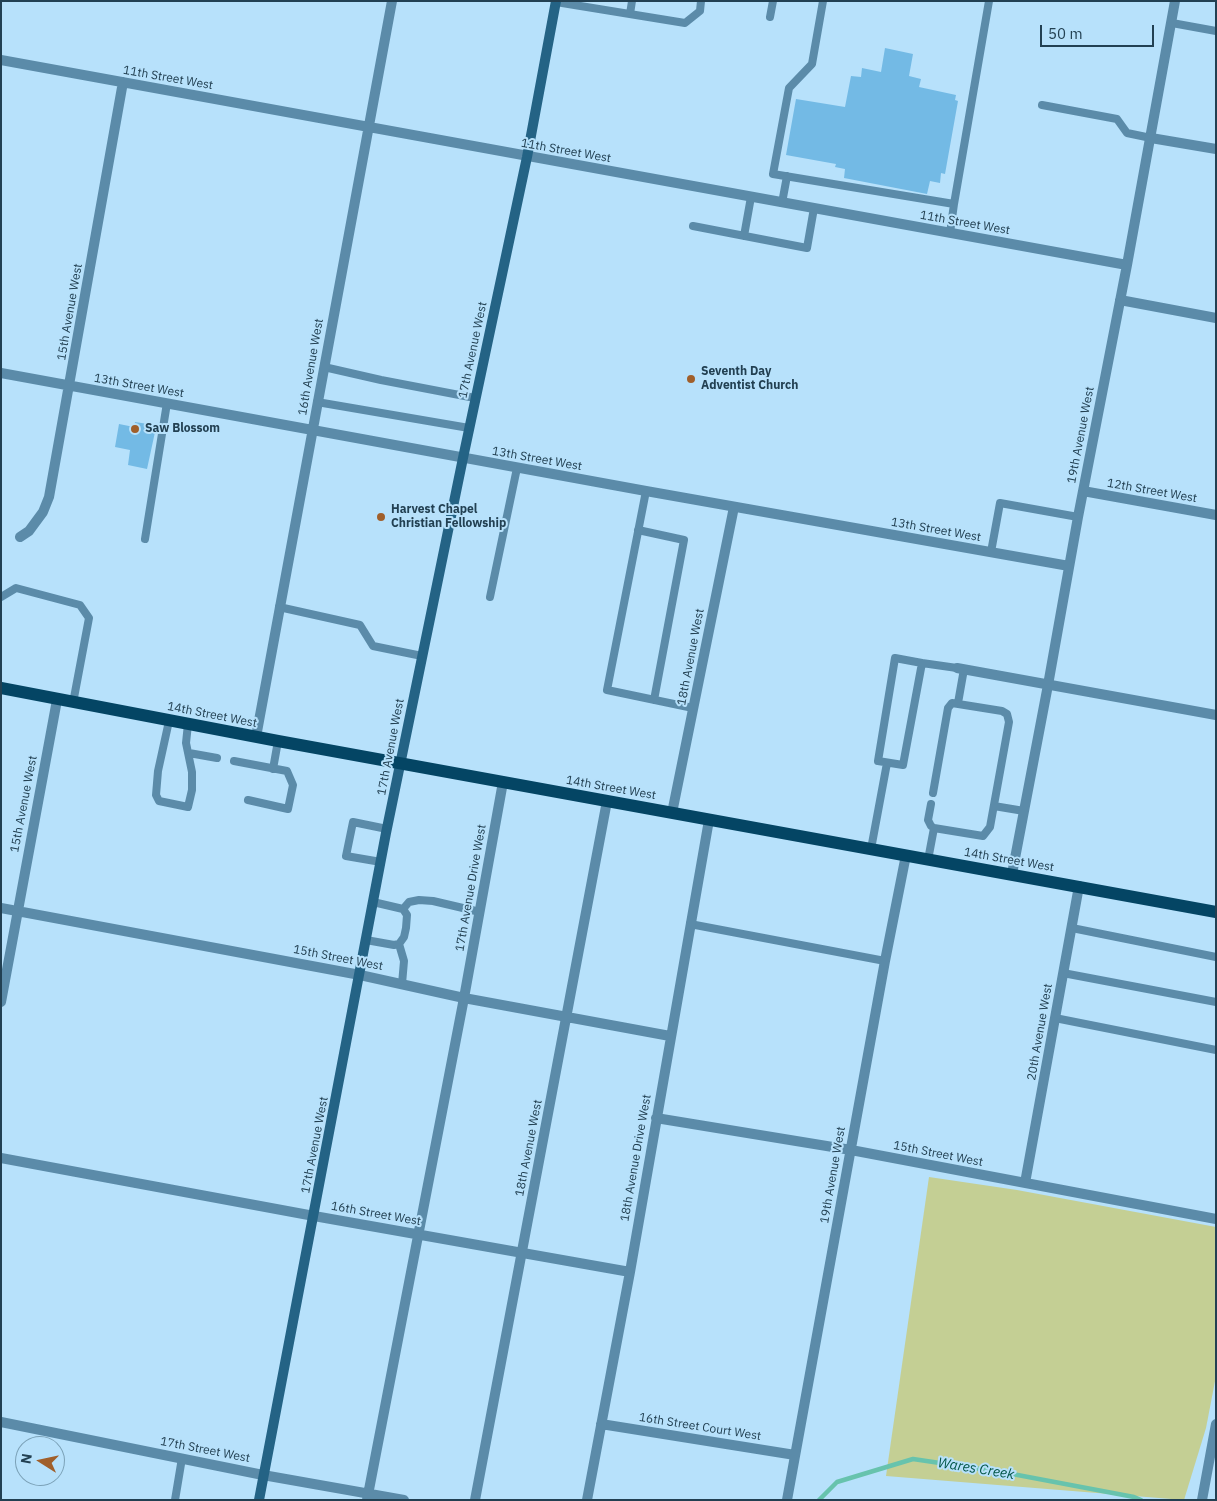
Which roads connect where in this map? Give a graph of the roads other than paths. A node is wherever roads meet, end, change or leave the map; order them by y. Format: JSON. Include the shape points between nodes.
{"nodes":[{"id":1,"x":392,"y":1,"type":"edge"},
{"id":2,"x":632,"y":1,"type":"edge"},
{"id":3,"x":701,"y":1,"type":"edge"},
{"id":4,"x":773,"y":1,"type":"edge"},
{"id":5,"x":823,"y":1,"type":"edge"},
{"id":6,"x":989,"y":1,"type":"edge"},
{"id":7,"x":1176,"y":1,"type":"edge"},
{"id":8,"x":556,"y":2,"type":"edge"},
{"id":9,"x":630,"y":14,"type":"junction"},
{"id":10,"x":770,"y":17,"type":"dead end"},
{"id":11,"x":1172,"y":23,"type":"junction"},
{"id":12,"x":1216,"y":31,"type":"edge"},
{"id":13,"x":1,"y":60,"type":"edge"},
{"id":14,"x":123,"y":82,"type":"junction"},
{"id":15,"x":1042,"y":105,"type":"dead end"},
{"id":16,"x":368,"y":127,"type":"junction"},
{"id":17,"x":1151,"y":138,"type":"junction"},
{"id":18,"x":1216,"y":149,"type":"edge"},
{"id":19,"x":527,"y":157,"type":"junction"},
{"id":20,"x":787,"y":176,"type":"junction"},
{"id":21,"x":751,"y":197,"type":"junction"},
{"id":22,"x":782,"y":203,"type":"junction"},
{"id":23,"x":954,"y":204,"type":"junction"},
{"id":24,"x":814,"y":208,"type":"junction"},
{"id":25,"x":693,"y":226,"type":"dead end"},
{"id":26,"x":950,"y":233,"type":"junction"},
{"id":27,"x":744,"y":236,"type":"junction"},
{"id":28,"x":1127,"y":265,"type":"junction"},
{"id":29,"x":1120,"y":300,"type":"junction"},
{"id":30,"x":1216,"y":318,"type":"edge"},
{"id":31,"x":324,"y":367,"type":"junction"},
{"id":32,"x":1,"y":373,"type":"edge"},
{"id":33,"x":70,"y":386,"type":"junction"},
{"id":34,"x":475,"y":398,"type":"junction"},
{"id":35,"x":317,"y":402,"type":"junction"},
{"id":36,"x":167,"y":403,"type":"junction"},
{"id":37,"x":469,"y":428,"type":"junction"},
{"id":38,"x":312,"y":429,"type":"junction"},
{"id":39,"x":463,"y":458,"type":"junction"},
{"id":40,"x":517,"y":468,"type":"junction"},
{"id":41,"x":646,"y":491,"type":"junction"},
{"id":42,"x":1083,"y":491,"type":"junction"},
{"id":43,"x":734,"y":507,"type":"junction"},
{"id":44,"x":1216,"y":515,"type":"edge"},
{"id":45,"x":1078,"y":517,"type":"junction"},
{"id":46,"x":638,"y":530,"type":"junction"},
{"id":47,"x":20,"y":537,"type":"dead end"},
{"id":48,"x":145,"y":539,"type":"dead end"},
{"id":49,"x":991,"y":552,"type":"junction"},
{"id":50,"x":1069,"y":566,"type":"junction"},
{"id":51,"x":1,"y":597,"type":"edge"},
{"id":52,"x":490,"y":597,"type":"dead end"},
{"id":53,"x":280,"y":607,"type":"junction"},
{"id":54,"x":422,"y":656,"type":"junction"},
{"id":55,"x":922,"y":663,"type":"junction"},
{"id":56,"x":960,"y":669,"type":"junction"},
{"id":57,"x":1048,"y":685,"type":"junction"},
{"id":58,"x":1,"y":688,"type":"edge"},
{"id":59,"x":57,"y":700,"type":"junction"},
{"id":60,"x":654,"y":700,"type":"junction"},
{"id":61,"x":73,"y":703,"type":"junction"},
{"id":62,"x":958,"y":703,"type":"junction"},
{"id":63,"x":693,"y":708,"type":"junction"},
{"id":64,"x":1216,"y":715,"type":"edge"},
{"id":65,"x":169,"y":721,"type":"junction"},
{"id":66,"x":188,"y":724,"type":"junction"},
{"id":67,"x":256,"y":737,"type":"junction"},
{"id":68,"x":278,"y":741,"type":"junction"},
{"id":69,"x":188,"y":753,"type":"junction"},
{"id":70,"x":217,"y":758,"type":"dead end"},
{"id":71,"x":234,"y":761,"type":"dead end"},
{"id":72,"x":401,"y":763,"type":"junction"},
{"id":73,"x":887,"y":763,"type":"junction"},
{"id":74,"x":273,"y":769,"type":"junction"},
{"id":75,"x":503,"y":782,"type":"junction"},
{"id":76,"x":933,"y":793,"type":"dead end"},
{"id":77,"x":248,"y":800,"type":"dead end"},
{"id":78,"x":607,"y":801,"type":"junction"},
{"id":79,"x":931,"y":804,"type":"dead end"},
{"id":80,"x":994,"y":806,"type":"junction"},
{"id":81,"x":1024,"y":811,"type":"junction"},
{"id":82,"x":672,"y":813,"type":"junction"},
{"id":83,"x":709,"y":820,"type":"junction"},
{"id":84,"x":934,"y":828,"type":"junction"},
{"id":85,"x":387,"y":829,"type":"junction"},
{"id":86,"x":871,"y":849,"type":"junction"},
{"id":87,"x":906,"y":855,"type":"junction"},
{"id":88,"x":928,"y":860,"type":"junction"},
{"id":89,"x":381,"y":862,"type":"junction"},
{"id":90,"x":1012,"y":874,"type":"junction"},
{"id":91,"x":1079,"y":886,"type":"junction"},
{"id":92,"x":373,"y":902,"type":"junction"},
{"id":93,"x":1,"y":908,"type":"edge"},
{"id":94,"x":403,"y":908,"type":"junction"},
{"id":95,"x":17,"y":911,"type":"junction"},
{"id":96,"x":480,"y":912,"type":"junction"},
{"id":97,"x":1216,"y":912,"type":"edge"},
{"id":98,"x":690,"y":924,"type":"junction"},
{"id":99,"x":1072,"y":928,"type":"junction"},
{"id":100,"x":366,"y":940,"type":"junction"},
{"id":101,"x":399,"y":944,"type":"junction"},
{"id":102,"x":1216,"y":957,"type":"edge"},
{"id":103,"x":885,"y":961,"type":"junction"},
{"id":104,"x":1063,"y":973,"type":"junction"},
{"id":105,"x":360,"y":974,"type":"junction"},
{"id":106,"x":402,"y":984,"type":"junction"},
{"id":107,"x":464,"y":998,"type":"junction"},
{"id":108,"x":1,"y":1002,"type":"edge"},
{"id":109,"x":1216,"y":1002,"type":"edge"},
{"id":110,"x":567,"y":1018,"type":"junction"},
{"id":111,"x":1055,"y":1018,"type":"junction"},
{"id":112,"x":670,"y":1036,"type":"junction"},
{"id":113,"x":1216,"y":1050,"type":"edge"},
{"id":114,"x":656,"y":1118,"type":"junction"},
{"id":115,"x":850,"y":1150,"type":"junction"},
{"id":116,"x":1,"y":1158,"type":"edge"},
{"id":117,"x":1025,"y":1183,"type":"junction"},
{"id":118,"x":314,"y":1216,"type":"junction"},
{"id":119,"x":1216,"y":1219,"type":"edge"},
{"id":120,"x":419,"y":1234,"type":"junction"},
{"id":121,"x":521,"y":1253,"type":"junction"},
{"id":122,"x":630,"y":1272,"type":"junction"},
{"id":123,"x":1,"y":1422,"type":"edge"},
{"id":124,"x":601,"y":1424,"type":"junction"},
{"id":125,"x":1216,"y":1424,"type":"edge"},
{"id":126,"x":795,"y":1455,"type":"junction"},
{"id":127,"x":182,"y":1458,"type":"junction"},
{"id":128,"x":1212,"y":1465,"type":"edge"},
{"id":129,"x":263,"y":1475,"type":"junction"},
{"id":130,"x":368,"y":1497,"type":"edge"},
{"id":131,"x":175,"y":1500,"type":"edge"},
{"id":132,"x":259,"y":1500,"type":"edge"},
{"id":133,"x":404,"y":1500,"type":"edge"},
{"id":134,"x":475,"y":1500,"type":"edge"},
{"id":135,"x":587,"y":1500,"type":"edge"},
{"id":136,"x":787,"y":1500,"type":"edge"},
{"id":137,"x":1202,"y":1500,"type":"edge"}],
"edges":[{"from":1,"to":16,"type":"street","name":"16th Avenue West"},
{"from":2,"to":9,"type":"lane"},
{"from":3,"to":9,"type":"lane","via":[[700,11],[685,23]]},
{"from":4,"to":10,"type":"lane"},
{"from":5,"to":20,"type":"lane","via":[[812,64],[789,88],[773,174]]},
{"from":6,"to":23,"type":"lane"},
{"from":7,"to":11,"type":"street","name":"19th Avenue West"},
{"from":8,"to":9,"type":"lane"},
{"from":8,"to":19,"type":"street","name":"17th Avenue West"},
{"from":11,"to":12,"type":"lane"},
{"from":11,"to":17,"type":"street","name":"19th Avenue West"},
{"from":13,"to":14,"type":"street","name":"11th Street West"},
{"from":14,"to":16,"type":"street","name":"11th Street West"},
{"from":14,"to":33,"type":"street","name":"15th Avenue West"},
{"from":15,"to":17,"type":"lane","via":[[1117,119],[1127,133]]},
{"from":16,"to":19,"type":"street","name":"11th Street West"},
{"from":16,"to":31,"type":"street","name":"16th Avenue West"},
{"from":17,"to":18,"type":"street"},
{"from":17,"to":28,"type":"street","name":"19th Avenue West"},
{"from":19,"to":21,"type":"street","name":"11th Street West"},
{"from":19,"to":34,"type":"street","name":"17th Avenue West"},
{"from":20,"to":22,"type":"lane"},
{"from":20,"to":23,"type":"lane"},
{"from":21,"to":22,"type":"street","name":"11th Street West"},
{"from":21,"to":27,"type":"lane"},
{"from":22,"to":24,"type":"street","name":"11th Street West"},
{"from":23,"to":26,"type":"lane"},
{"from":24,"to":26,"type":"street","name":"11th Street West"},
{"from":24,"to":27,"type":"lane","via":[[807,248]]},
{"from":25,"to":27,"type":"lane"},
{"from":26,"to":28,"type":"street","name":"11th Street West"},
{"from":28,"to":29,"type":"street","name":"19th Avenue West"},
{"from":29,"to":30,"type":"street"},
{"from":29,"to":42,"type":"street","name":"19th Avenue West"},
{"from":31,"to":34,"type":"lane"},
{"from":31,"to":35,"type":"street","name":"16th Avenue West"},
{"from":32,"to":33,"type":"street","name":"13th Street West"},
{"from":33,"to":36,"type":"street","name":"13th Street West"},
{"from":33,"to":47,"type":"street","name":"15th Avenue West","via":[[49,496],[43,512],[29,531]]},
{"from":34,"to":37,"type":"street","name":"17th Avenue West"},
{"from":35,"to":37,"type":"lane"},
{"from":35,"to":38,"type":"street","name":"16th Avenue West"},
{"from":36,"to":38,"type":"street","name":"13th Street West"},
{"from":36,"to":48,"type":"lane"},
{"from":37,"to":39,"type":"street","name":"17th Avenue West"},
{"from":38,"to":39,"type":"street","name":"13th Street West"},
{"from":38,"to":53,"type":"street","name":"16th Avenue West"},
{"from":39,"to":40,"type":"street","name":"13th Street West"},
{"from":39,"to":54,"type":"street","name":"17th Avenue West"},
{"from":40,"to":41,"type":"street","name":"13th Street West"},
{"from":40,"to":52,"type":"lane"},
{"from":41,"to":43,"type":"street","name":"13th Street West"},
{"from":41,"to":46,"type":"lane"},
{"from":42,"to":44,"type":"street","name":"12th Street West"},
{"from":42,"to":45,"type":"street","name":"19th Avenue West"},
{"from":43,"to":49,"type":"street","name":"13th Street West"},
{"from":43,"to":63,"type":"street","name":"18th Avenue West"},
{"from":45,"to":49,"type":"lane","via":[[1000,503]]},
{"from":45,"to":50,"type":"street","name":"19th Avenue West"},
{"from":46,"to":60,"type":"lane","via":[[684,540]]},
{"from":46,"to":60,"type":"lane","via":[[607,690]]},
{"from":49,"to":50,"type":"street","name":"13th Street West"},
{"from":50,"to":57,"type":"street","name":"19th Avenue West"},
{"from":51,"to":61,"type":"lane","via":[[16,588],[80,605],[89,618]]},
{"from":53,"to":54,"type":"lane","via":[[360,625],[372,646]]},
{"from":53,"to":67,"type":"street","name":"16th Avenue West"},
{"from":54,"to":72,"type":"street","name":"17th Avenue West"},
{"from":55,"to":56,"type":"lane"},
{"from":55,"to":73,"type":"lane","via":[[903,765]]},
{"from":55,"to":73,"type":"lane","via":[[895,658],[878,761]]},
{"from":56,"to":57,"type":"street"},
{"from":56,"to":62,"type":"lane"},
{"from":57,"to":64,"type":"street"},
{"from":57,"to":81,"type":"street","name":"19th Avenue West"},
{"from":58,"to":59,"type":"main road","name":"14th Street West"},
{"from":59,"to":61,"type":"main road","name":"14th Street West"},
{"from":59,"to":95,"type":"street","name":"15th Avenue West"},
{"from":60,"to":63,"type":"lane"},
{"from":61,"to":65,"type":"main road","name":"14th Street West"},
{"from":62,"to":76,"type":"lane","via":[[952,703],[948,708]]},
{"from":62,"to":80,"type":"lane","via":[[1007,714],[1009,722]]},
{"from":63,"to":82,"type":"street","name":"18th Avenue West"},
{"from":65,"to":66,"type":"main road","name":"14th Street West"},
{"from":65,"to":69,"type":"lane","via":[[158,771],[156,795],[159,802],[188,807],[192,790]]},
{"from":66,"to":67,"type":"main road","name":"14th Street West"},
{"from":66,"to":69,"type":"lane"},
{"from":67,"to":68,"type":"main road","name":"14th Street West"},
{"from":68,"to":72,"type":"main road","name":"14th Street West"},
{"from":68,"to":74,"type":"lane"},
{"from":69,"to":70,"type":"lane"},
{"from":71,"to":74,"type":"lane"},
{"from":72,"to":75,"type":"main road","name":"14th Street West"},
{"from":72,"to":85,"type":"street","name":"17th Avenue West"},
{"from":73,"to":86,"type":"lane"},
{"from":74,"to":77,"type":"lane","via":[[286,772],[293,785],[288,809]]},
{"from":75,"to":78,"type":"main road","name":"14th Street West"},
{"from":75,"to":96,"type":"street","name":"17th Avenue Drive West"},
{"from":78,"to":82,"type":"main road","name":"14th Street West"},
{"from":78,"to":110,"type":"street","name":"18th Avenue West"},
{"from":79,"to":84,"type":"lane","via":[[928,820]]},
{"from":80,"to":81,"type":"lane"},
{"from":80,"to":84,"type":"lane","via":[[990,827],[983,836]]},
{"from":81,"to":90,"type":"street","name":"19th Avenue West"},
{"from":82,"to":83,"type":"main road","name":"14th Street West"},
{"from":83,"to":86,"type":"main road","name":"14th Street West"},
{"from":83,"to":98,"type":"street","name":"18th Avenue Drive West"},
{"from":84,"to":88,"type":"lane"},
{"from":85,"to":89,"type":"street","name":"17th Avenue West"},
{"from":85,"to":89,"type":"lane","via":[[353,822],[346,856]]},
{"from":86,"to":87,"type":"main road","name":"14th Street West"},
{"from":87,"to":88,"type":"main road","name":"14th Street West"},
{"from":87,"to":103,"type":"street","name":"19th Avenue West"},
{"from":88,"to":90,"type":"main road","name":"14th Street West"},
{"from":89,"to":92,"type":"street","name":"17th Avenue West"},
{"from":90,"to":91,"type":"main road","name":"14th Street West"},
{"from":91,"to":97,"type":"main road","name":"14th Street West"},
{"from":91,"to":99,"type":"street","name":"20th Avenue West"},
{"from":92,"to":94,"type":"lane"},
{"from":92,"to":100,"type":"street","name":"17th Avenue West"},
{"from":93,"to":95,"type":"street","name":"15th Street West"},
{"from":94,"to":96,"type":"lane","via":[[409,902],[419,900]]},
{"from":94,"to":101,"type":"lane","via":[[407,915],[406,928]]},
{"from":95,"to":105,"type":"street","name":"15th Street West"},
{"from":95,"to":108,"type":"street","name":"15th Avenue West"},
{"from":96,"to":107,"type":"street","name":"17th Avenue Drive West"},
{"from":98,"to":103,"type":"lane"},
{"from":98,"to":112,"type":"street","name":"18th Avenue Drive West"},
{"from":99,"to":102,"type":"lane"},
{"from":99,"to":104,"type":"street","name":"20th Avenue West"},
{"from":100,"to":101,"type":"lane","via":[[394,946]]},
{"from":100,"to":105,"type":"street","name":"17th Avenue West"},
{"from":101,"to":106,"type":"lane","via":[[404,961]]},
{"from":103,"to":115,"type":"street","name":"19th Avenue West"},
{"from":104,"to":109,"type":"lane"},
{"from":104,"to":111,"type":"street","name":"20th Avenue West"},
{"from":105,"to":106,"type":"street","name":"15th Street West"},
{"from":105,"to":118,"type":"street","name":"17th Avenue West"},
{"from":106,"to":107,"type":"street","name":"15th Street West"},
{"from":107,"to":110,"type":"street","name":"15th Street West"},
{"from":107,"to":120,"type":"street","name":"17th Avenue Drive West"},
{"from":110,"to":112,"type":"street","name":"15th Street West"},
{"from":110,"to":121,"type":"street","name":"18th Avenue West"},
{"from":111,"to":113,"type":"lane"},
{"from":111,"to":117,"type":"street","name":"20th Avenue West"},
{"from":112,"to":114,"type":"street","name":"18th Avenue Drive West"},
{"from":114,"to":115,"type":"street","name":"15th Street West"},
{"from":114,"to":122,"type":"street","name":"18th Avenue Drive West"},
{"from":115,"to":117,"type":"street","name":"15th Street West"},
{"from":115,"to":126,"type":"street","name":"19th Avenue West"},
{"from":116,"to":118,"type":"street","name":"16th Street West"},
{"from":117,"to":119,"type":"street","name":"15th Street West"},
{"from":118,"to":120,"type":"street","name":"16th Street West"},
{"from":118,"to":129,"type":"street","name":"17th Avenue West"},
{"from":120,"to":121,"type":"street","name":"16th Street West"},
{"from":120,"to":130,"type":"street","name":"17th Avenue Drive West"},
{"from":121,"to":122,"type":"street","name":"16th Street West"},
{"from":121,"to":134,"type":"street","name":"18th Avenue West"},
{"from":122,"to":124,"type":"street","name":"18th Avenue Drive West"},
{"from":123,"to":127,"type":"street","name":"17th Street West"},
{"from":124,"to":126,"type":"street","name":"16th Street Court West"},
{"from":124,"to":135,"type":"street","name":"18th Avenue Drive West"},
{"from":125,"to":128,"type":"street"},
{"from":126,"to":136,"type":"street","name":"19th Avenue West"},
{"from":127,"to":129,"type":"street","name":"17th Street West"},
{"from":127,"to":131,"type":"lane"},
{"from":128,"to":137,"type":"street"},
{"from":129,"to":130,"type":"street","name":"17th Street West"},
{"from":129,"to":132,"type":"street","name":"17th Avenue West"},
{"from":130,"to":133,"type":"street","name":"17th Street West"}]}
